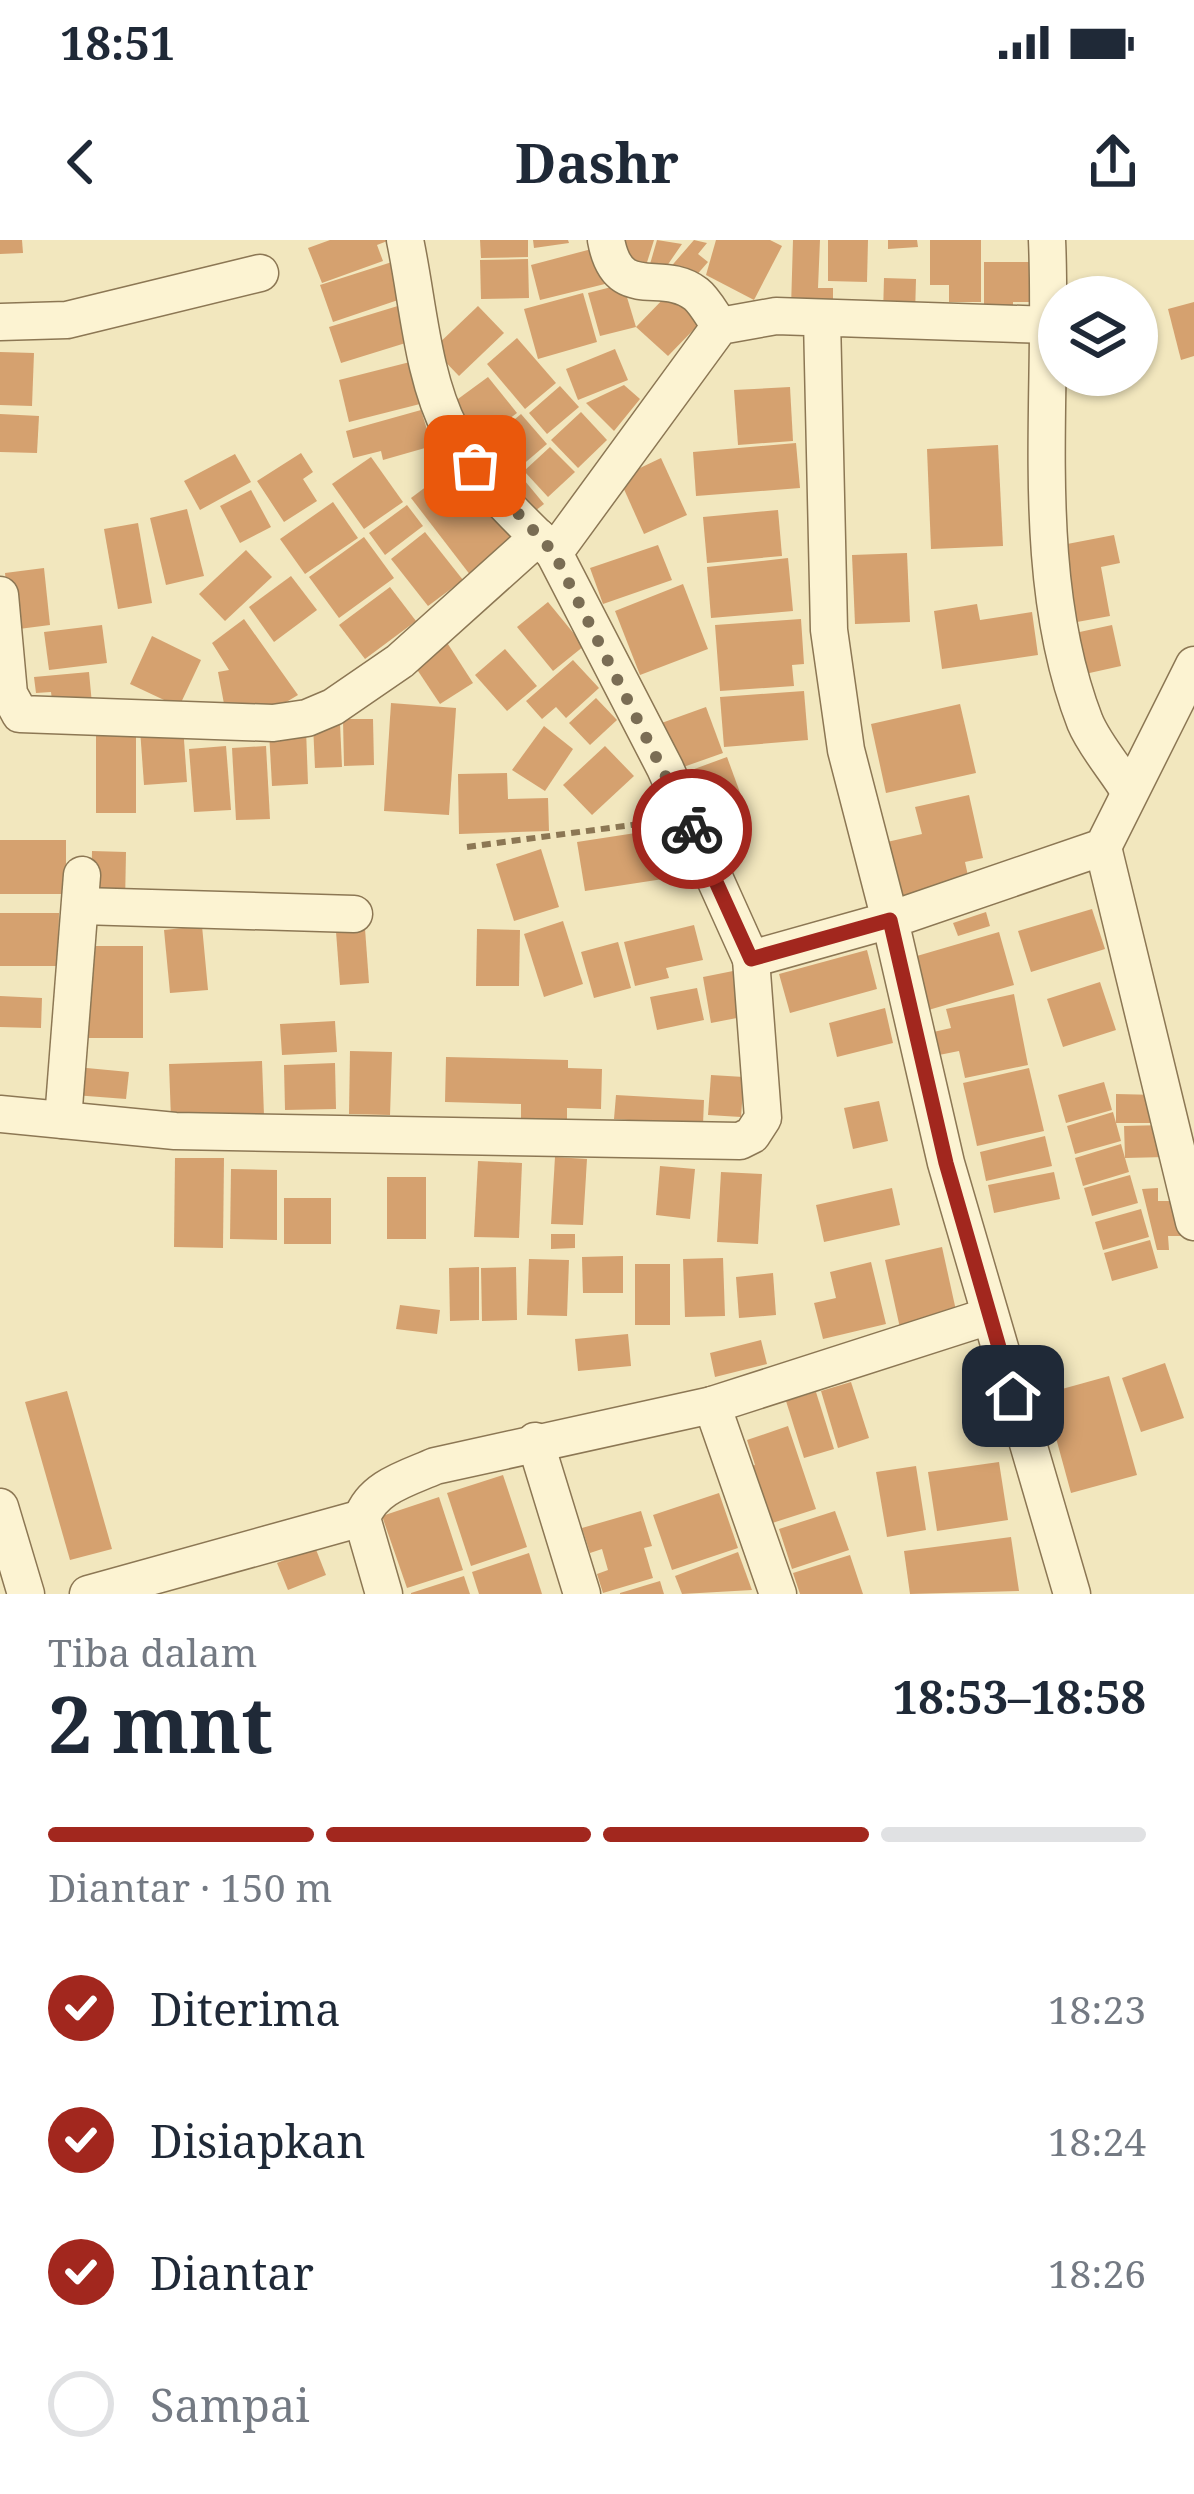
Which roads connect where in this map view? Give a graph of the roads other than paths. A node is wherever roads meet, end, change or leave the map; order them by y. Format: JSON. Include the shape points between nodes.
{"nodes":[{"id":1,"x":405,"y":240,"type":"edge"},
{"id":2,"x":606,"y":240,"type":"edge"},
{"id":3,"x":1047,"y":240,"type":"edge"},
{"id":4,"x":260,"y":273,"type":"dead end"},
{"id":5,"x":1049,"y":276,"type":"edge"},
{"id":6,"x":822,"y":319,"type":"junction"},
{"id":7,"x":0,"y":322,"type":"edge"},
{"id":8,"x":720,"y":326,"type":"junction"},
{"id":9,"x":1038,"y":326,"type":"edge"},
{"id":10,"x":1051,"y":396,"type":"edge"},
{"id":11,"x":546,"y":545,"type":"junction"},
{"id":12,"x":0,"y":595,"type":"edge"},
{"id":13,"x":1194,"y":665,"type":"edge"},
{"id":14,"x":1129,"y":791,"type":"junction"},
{"id":15,"x":1103,"y":847,"type":"junction"},
{"id":16,"x":354,"y":914,"type":"dead end"},
{"id":17,"x":890,"y":920,"type":"junction"},
{"id":18,"x":751,"y":959,"type":"junction"},
{"id":19,"x":0,"y":1114,"type":"edge"},
{"id":20,"x":63,"y":1120,"type":"junction"},
{"id":21,"x":1194,"y":1222,"type":"edge"},
{"id":22,"x":989,"y":1316,"type":"junction"},
{"id":23,"x":712,"y":1405,"type":"junction"},
{"id":24,"x":536,"y":1441,"type":"junction"},
{"id":25,"x":0,"y":1507,"type":"edge"},
{"id":26,"x":362,"y":1518,"type":"junction"},
{"id":27,"x":26,"y":1594,"type":"edge"},
{"id":28,"x":88,"y":1594,"type":"edge"},
{"id":29,"x":384,"y":1594,"type":"edge"},
{"id":30,"x":582,"y":1594,"type":"edge"},
{"id":31,"x":778,"y":1594,"type":"edge"},
{"id":32,"x":1072,"y":1594,"type":"edge"}],
"edges":[{"from":1,"to":11,"type":"street","via":[[452,433]]},
{"from":2,"to":8,"type":"street","via":[[621,274],[697,294]]},
{"from":3,"to":5,"type":"street"},
{"from":4,"to":7,"type":"street","via":[[68,320]]},
{"from":6,"to":8,"type":"street","via":[[750,317]]},
{"from":6,"to":9,"type":"street"},
{"from":6,"to":17,"type":"street","via":[[829,630],[846,750]]},
{"from":8,"to":11,"type":"street"},
{"from":10,"to":14,"type":"street","via":[[1058,610],[1086,725]]},
{"from":11,"to":12,"type":"street","via":[[357,691],[322,712],[273,723],[20,714],[9,694]]},
{"from":11,"to":18,"type":"street"},
{"from":13,"to":14,"type":"street"},
{"from":14,"to":15,"type":"street"},
{"from":15,"to":17,"type":"street"},
{"from":15,"to":21,"type":"street"},
{"from":16,"to":20,"type":"street","via":[[81,891]]},
{"from":17,"to":18,"type":"street"},
{"from":17,"to":22,"type":"street"},
{"from":18,"to":20,"type":"street","via":[[764,1118],[740,1141],[175,1131]]},
{"from":19,"to":20,"type":"street"},
{"from":22,"to":23,"type":"street"},
{"from":22,"to":32,"type":"street"},
{"from":23,"to":24,"type":"street"},
{"from":23,"to":31,"type":"street"},
{"from":24,"to":26,"type":"street","via":[[435,1466],[373,1497]]},
{"from":24,"to":30,"type":"street"},
{"from":25,"to":27,"type":"street"},
{"from":26,"to":28,"type":"street"},
{"from":26,"to":29,"type":"street"}]}
